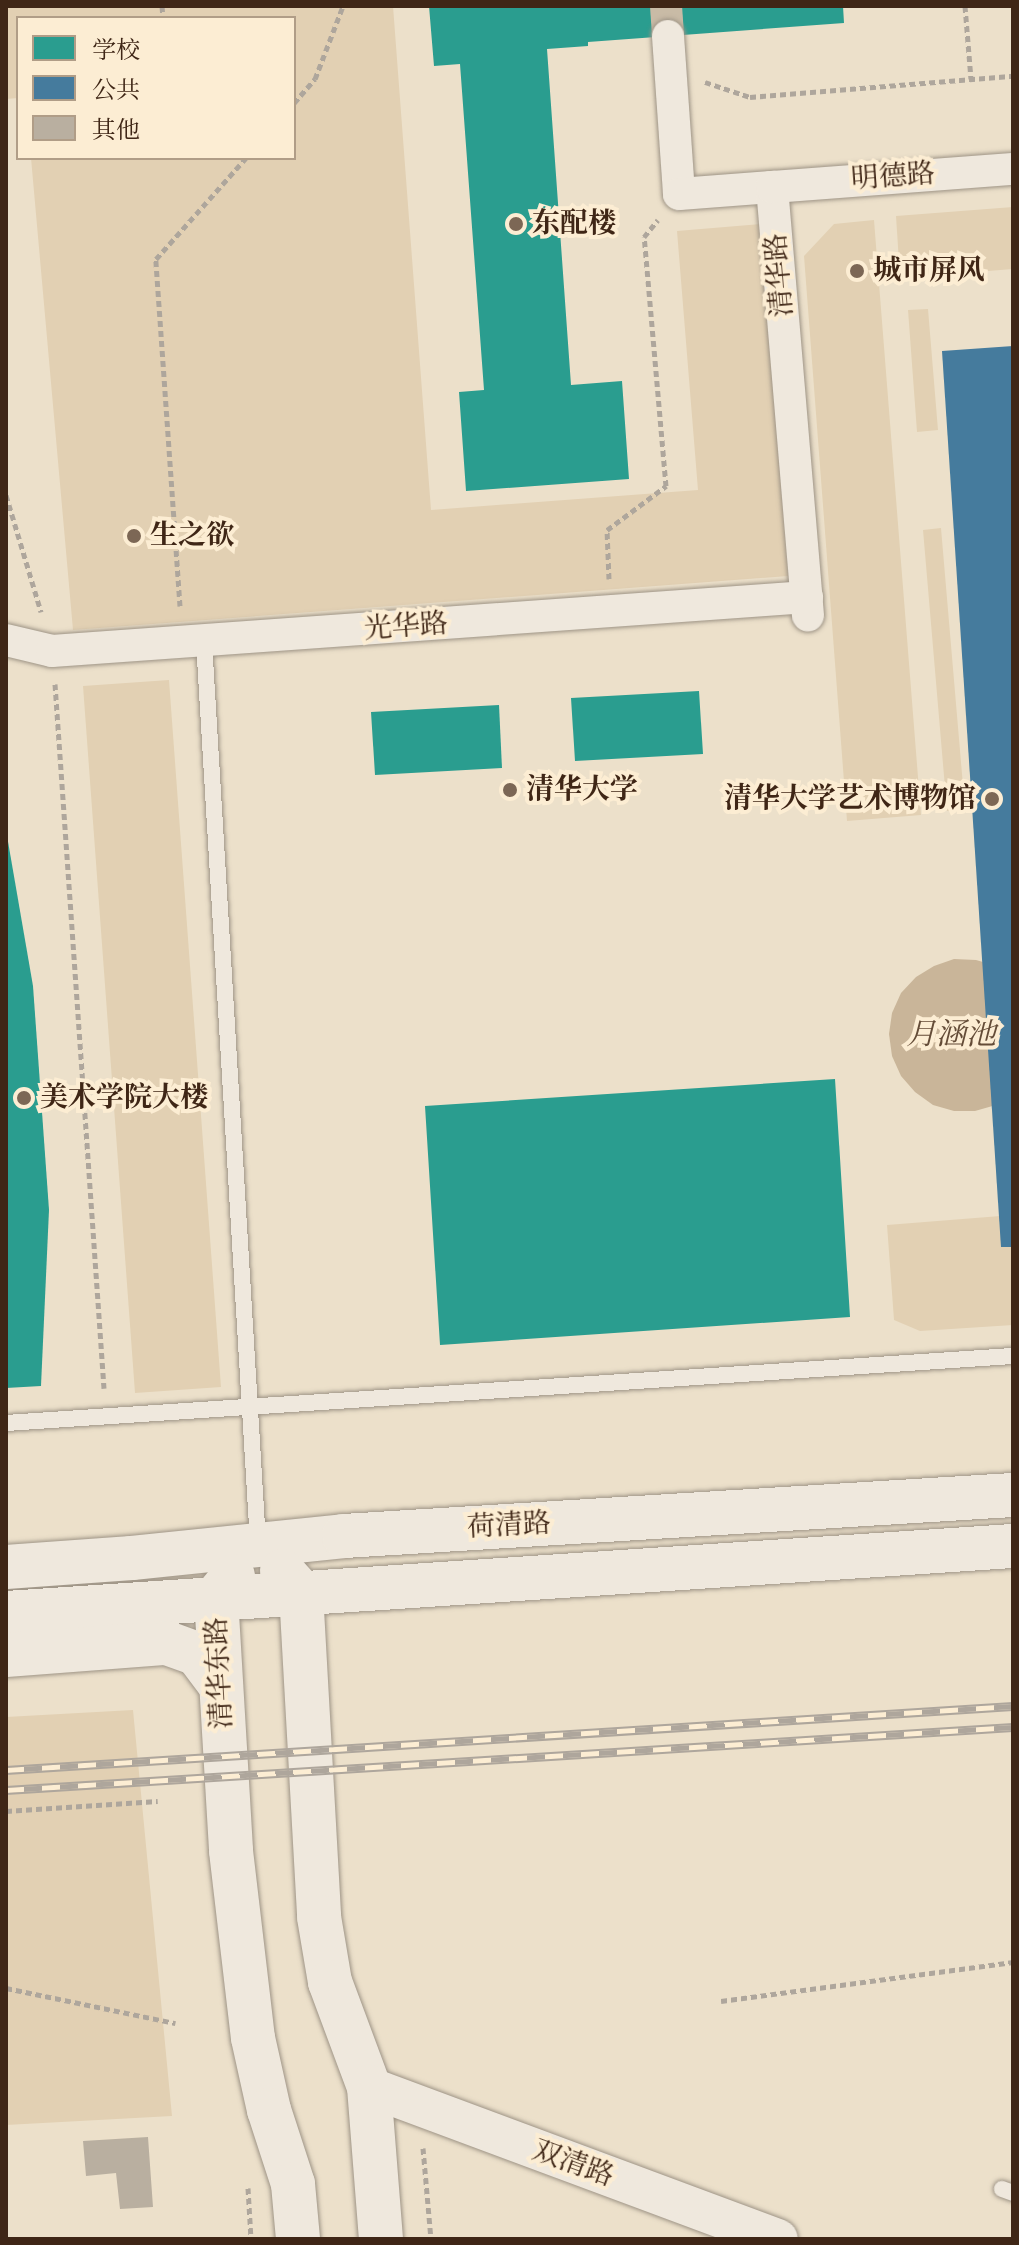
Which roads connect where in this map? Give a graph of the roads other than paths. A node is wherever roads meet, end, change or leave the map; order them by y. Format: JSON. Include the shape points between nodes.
{"nodes":[{"id":1,"x":668,"y":36,"type":"tunnel mouth"},
{"id":2,"x":1013,"y":169,"type":"edge"},
{"id":3,"x":772,"y":187,"type":"junction"},
{"id":4,"x":807,"y":606,"type":"joint"},
{"id":5,"x":6,"y":640,"type":"edge"},
{"id":6,"x":193,"y":643,"type":"junction"},
{"id":7,"x":1013,"y":1356,"type":"edge"},
{"id":8,"x":253,"y":1408,"type":"junction"},
{"id":9,"x":6,"y":1423,"type":"edge"},
{"id":10,"x":1013,"y":1495,"type":"edge"},
{"id":11,"x":1013,"y":1546,"type":"edge"},
{"id":12,"x":258,"y":1547,"type":"junction"},
{"id":13,"x":6,"y":1567,"type":"edge"},
{"id":14,"x":301,"y":1592,"type":"junction"},
{"id":15,"x":216,"y":1597,"type":"junction"},
{"id":16,"x":6,"y":1613,"type":"edge"},
{"id":17,"x":6,"y":1655,"type":"edge"},
{"id":18,"x":221,"y":1686,"type":"junction"},
{"id":19,"x":369,"y":2087,"type":"junction"},
{"id":20,"x":298,"y":2239,"type":"edge"},
{"id":21,"x":381,"y":2239,"type":"edge"},
{"id":22,"x":778,"y":2239,"type":"edge"}],
"edges":[{"from":1,"to":3,"type":"street","via":[[679,194]]},
{"from":2,"to":3,"type":"street","name":"明德路"},
{"from":3,"to":4,"type":"street","name":"清华路"},
{"from":4,"to":6,"type":"street","name":"光华路"},
{"from":5,"to":6,"type":"street","name":"光华路","via":[[52,651]]},
{"from":6,"to":8,"type":"lane"},
{"from":7,"to":8,"type":"lane"},
{"from":8,"to":9,"type":"lane"},
{"from":8,"to":12,"type":"lane"},
{"from":10,"to":12,"type":"main road","name":"荷清路","via":[[344,1536]]},
{"from":11,"to":14,"type":"main road","name":"荷清路"},
{"from":12,"to":13,"type":"main road","name":"荷清路"},
{"from":12,"to":14,"type":"main road"},
{"from":12,"to":15,"type":"main road","name":"清华东路"},
{"from":14,"to":15,"type":"main road","name":"荷清路"},
{"from":14,"to":19,"type":"main road","via":[[319,1917],[330,1982]]},
{"from":15,"to":16,"type":"main road","name":"荷清路"},
{"from":15,"to":18,"type":"main road","name":"清华东路"},
{"from":17,"to":18,"type":"main road","via":[[167,1643],[197,1654]]},
{"from":18,"to":20,"type":"main road","name":"清华东路","via":[[242,1966],[269,2110],[293,2184]]},
{"from":19,"to":21,"type":"main road"},
{"from":19,"to":22,"type":"street","name":"双清路"}]}
